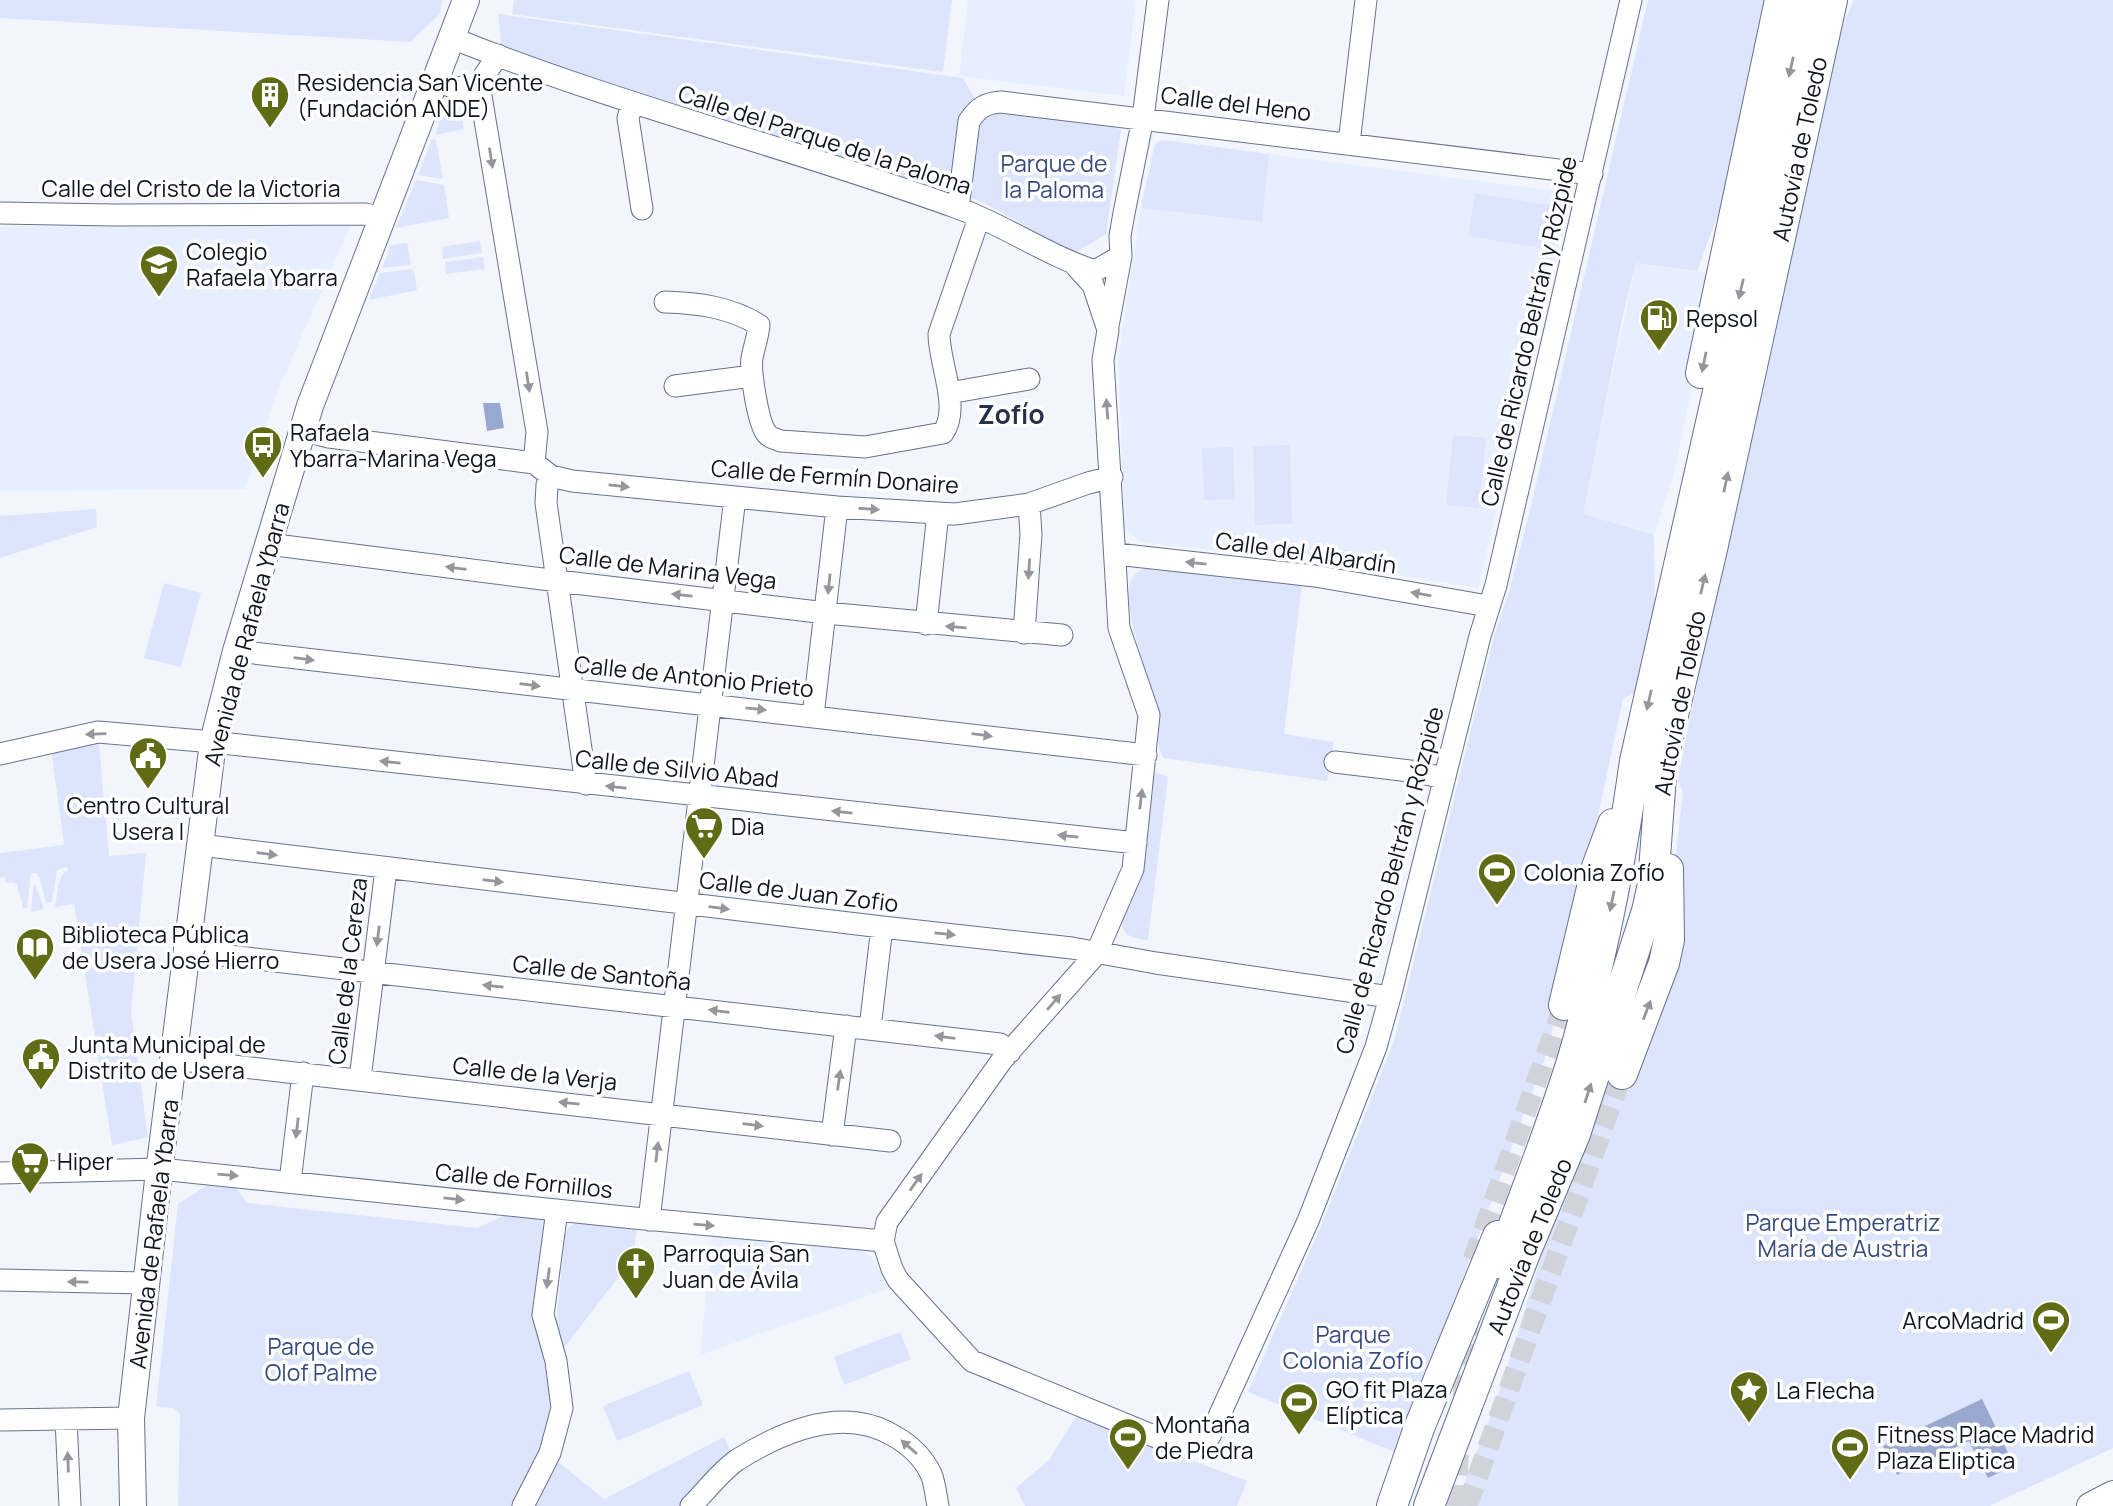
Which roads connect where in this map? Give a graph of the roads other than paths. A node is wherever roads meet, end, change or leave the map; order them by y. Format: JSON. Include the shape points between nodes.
{"nodes":[{"id":1,"x":466,"y":0,"type":"edge"},
{"id":2,"x":1158,"y":0,"type":"edge"},
{"id":3,"x":1366,"y":0,"type":"edge"},
{"id":4,"x":1631,"y":0,"type":"edge"},
{"id":5,"x":1780,"y":0,"type":"edge"},
{"id":6,"x":1806,"y":0,"type":"edge"},
{"id":7,"x":1832,"y":0,"type":"edge"},
{"id":8,"x":1843,"y":0,"type":"edge"},
{"id":9,"x":1825,"y":34,"type":"junction"},
{"id":10,"x":452,"y":38,"type":"junction"},
{"id":11,"x":498,"y":55,"type":"junction"},
{"id":12,"x":527,"y":66,"type":"junction"},
{"id":13,"x":435,"y":81,"type":"junction"},
{"id":14,"x":480,"y":90,"type":"junction"},
{"id":15,"x":633,"y":103,"type":"junction"},
{"id":16,"x":1143,"y":118,"type":"junction"},
{"id":17,"x":1349,"y":143,"type":"junction"},
{"id":18,"x":1591,"y":174,"type":"junction"},
{"id":19,"x":958,"y":208,"type":"junction"},
{"id":20,"x":642,"y":209,"type":"dead end"},
{"id":21,"x":0,"y":214,"type":"edge"},
{"id":22,"x":381,"y":218,"type":"junction"},
{"id":23,"x":979,"y":218,"type":"junction"},
{"id":24,"x":1121,"y":246,"type":"junction"},
{"id":25,"x":1074,"y":264,"type":"junction"},
{"id":26,"x":665,"y":302,"type":"dead end"},
{"id":27,"x":1108,"y":330,"type":"junction"},
{"id":28,"x":752,"y":376,"type":"junction"},
{"id":29,"x":1029,"y":379,"type":"dead end"},
{"id":30,"x":675,"y":386,"type":"dead end"},
{"id":31,"x":949,"y":393,"type":"junction"},
{"id":32,"x":302,"y":430,"type":"junction"},
{"id":33,"x":543,"y":469,"type":"junction"},
{"id":34,"x":1112,"y":477,"type":"junction"},
{"id":35,"x":735,"y":497,"type":"junction"},
{"id":36,"x":1029,"y":504,"type":"junction"},
{"id":37,"x":837,"y":507,"type":"junction"},
{"id":38,"x":938,"y":513,"type":"junction"},
{"id":39,"x":268,"y":544,"type":"junction"},
{"id":40,"x":1116,"y":555,"type":"junction"},
{"id":41,"x":558,"y":581,"type":"junction"},
{"id":42,"x":722,"y":599,"type":"junction"},
{"id":43,"x":1488,"y":606,"type":"junction"},
{"id":44,"x":826,"y":613,"type":"junction"},
{"id":45,"x":926,"y":624,"type":"junction"},
{"id":46,"x":1024,"y":633,"type":"junction"},
{"id":47,"x":1062,"y":635,"type":"dead end"},
{"id":48,"x":1663,"y":639,"type":"junction"},
{"id":49,"x":236,"y":651,"type":"junction"},
{"id":50,"x":572,"y":689,"type":"junction"},
{"id":51,"x":710,"y":704,"type":"junction"},
{"id":52,"x":813,"y":716,"type":"junction"},
{"id":53,"x":213,"y":742,"type":"junction"},
{"id":54,"x":0,"y":754,"type":"edge"},
{"id":55,"x":1146,"y":755,"type":"junction"},
{"id":56,"x":1635,"y":761,"type":"junction"},
{"id":57,"x":1335,"y":762,"type":"dead end"},
{"id":58,"x":1444,"y":778,"type":"junction"},
{"id":59,"x":586,"y":784,"type":"junction"},
{"id":60,"x":699,"y":797,"type":"junction"},
{"id":61,"x":1656,"y":819,"type":"junction"},
{"id":62,"x":1136,"y":843,"type":"junction"},
{"id":63,"x":200,"y":845,"type":"junction"},
{"id":64,"x":386,"y":869,"type":"junction"},
{"id":65,"x":686,"y":904,"type":"junction"},
{"id":66,"x":882,"y":927,"type":"junction"},
{"id":67,"x":186,"y":951,"type":"junction"},
{"id":68,"x":1096,"y":954,"type":"junction"},
{"id":69,"x":374,"y":973,"type":"junction"},
{"id":70,"x":1390,"y":997,"type":"junction"},
{"id":71,"x":1564,"y":1005,"type":"tunnel mouth"},
{"id":72,"x":674,"y":1006,"type":"junction"},
{"id":73,"x":846,"y":1026,"type":"junction"},
{"id":74,"x":870,"y":1028,"type":"junction"},
{"id":75,"x":1010,"y":1052,"type":"junction"},
{"id":76,"x":173,"y":1059,"type":"junction"},
{"id":77,"x":303,"y":1073,"type":"junction"},
{"id":78,"x":1622,"y":1074,"type":"tunnel mouth"},
{"id":79,"x":360,"y":1079,"type":"junction"},
{"id":80,"x":1558,"y":1100,"type":"junction"},
{"id":81,"x":661,"y":1114,"type":"junction"},
{"id":82,"x":1575,"y":1134,"type":"junction"},
{"id":83,"x":832,"y":1135,"type":"junction"},
{"id":84,"x":890,"y":1141,"type":"dead end"},
{"id":85,"x":160,"y":1169,"type":"junction"},
{"id":86,"x":0,"y":1173,"type":"edge"},
{"id":87,"x":290,"y":1182,"type":"junction"},
{"id":88,"x":557,"y":1210,"type":"junction"},
{"id":89,"x":649,"y":1220,"type":"junction"},
{"id":90,"x":883,"y":1241,"type":"junction"},
{"id":91,"x":0,"y":1280,"type":"edge"},
{"id":92,"x":146,"y":1283,"type":"junction"},
{"id":93,"x":131,"y":1418,"type":"junction"},
{"id":94,"x":66,"y":1419,"type":"junction"},
{"id":95,"x":0,"y":1420,"type":"edge"},
{"id":96,"x":2113,"y":1494,"type":"edge"},
{"id":97,"x":70,"y":1506,"type":"edge"},
{"id":98,"x":133,"y":1506,"type":"edge"},
{"id":99,"x":523,"y":1506,"type":"edge"},
{"id":100,"x":691,"y":1506,"type":"edge"},
{"id":101,"x":938,"y":1506,"type":"edge"},
{"id":102,"x":1392,"y":1506,"type":"edge"},
{"id":103,"x":1410,"y":1506,"type":"edge"},
{"id":104,"x":1429,"y":1506,"type":"edge"},
{"id":105,"x":1449,"y":1506,"type":"edge"},
{"id":106,"x":2090,"y":1506,"type":"edge"}],
"edges":[{"from":1,"to":10,"type":"main road","name":"Avenida de Rafaela Ybarra"},
{"from":2,"to":16,"type":"street"},
{"from":3,"to":17,"type":"street"},
{"from":4,"to":18,"type":"street","name":"Calle de Ricardo Beltrán y Rózpide"},
{"from":5,"to":48,"type":"highway","one_way":true,"via":[[1667,536]]},
{"from":6,"to":48,"type":"highway","name":"Autovía de Toledo","one_way":true},
{"from":7,"to":9,"type":"highway","name":"Autovía de Toledo"},
{"from":8,"to":9,"type":"highway"},
{"from":61,"to":9,"type":"highway","name":"Autovía de Toledo","one_way":true,"via":[[1667,737]]},
{"from":10,"to":11,"type":"street","name":"Calle del Parque de la Paloma"},
{"from":10,"to":13,"type":"main road","name":"Avenida de Rafaela Ybarra"},
{"from":11,"to":12,"type":"street","name":"Calle del Parque de la Paloma"},
{"from":11,"to":14,"type":"street"},
{"from":12,"to":14,"type":"street","via":[[505,67]]},
{"from":12,"to":15,"type":"street","name":"Calle del Parque de la Paloma"},
{"from":13,"to":14,"type":"street"},
{"from":13,"to":22,"type":"main road","name":"Avenida de Rafaela Ybarra"},
{"from":14,"to":33,"type":"street","one_way":true},
{"from":15,"to":19,"type":"street","name":"Calle del Parque de la Paloma"},
{"from":15,"to":20,"type":"street","via":[[628,118]]},
{"from":16,"to":17,"type":"street","name":"Calle del Heno"},
{"from":16,"to":19,"type":"street","name":"Calle del Heno","via":[[988,103],[969,121]]},
{"from":16,"to":24,"type":"street"},
{"from":17,"to":18,"type":"street","name":"Calle del Heno"},
{"from":18,"to":43,"type":"street","name":"Calle de Ricardo Beltrán y Rózpide"},
{"from":19,"to":23,"type":"street","name":"Calle del Parque de la Paloma"},
{"from":21,"to":22,"type":"street","name":"Calle del Cristo de la Victoria","via":[[359,214]]},
{"from":22,"to":32,"type":"main road","name":"Avenida de Rafaela Ybarra"},
{"from":23,"to":25,"type":"street","name":"Calle del Parque de la Paloma"},
{"from":23,"to":31,"type":"street","via":[[939,334]]},
{"from":24,"to":25,"type":"street"},
{"from":24,"to":27,"type":"street"},
{"from":25,"to":27,"type":"street","name":"Calle del Parque de la Paloma","via":[[1093,285]]},
{"from":26,"to":28,"type":"street","via":[[741,314],[759,326]]},
{"from":34,"to":27,"type":"street","name":"Calle del Parque de la Paloma","one_way":true,"via":[[1103,360]]},
{"from":28,"to":30,"type":"street"},
{"from":28,"to":31,"type":"street","via":[[762,428],[781,442],[865,447],[943,433],[949,425]]},
{"from":29,"to":31,"type":"street"},
{"from":32,"to":33,"type":"street","name":"Calle de Fermín Donaire"},
{"from":32,"to":39,"type":"main road","name":"Avenida de Rafaela Ybarra"},
{"from":33,"to":35,"type":"street","name":"Calle de Fermín Donaire","one_way":true,"via":[[572,481]]},
{"from":33,"to":41,"type":"street"},
{"from":34,"to":36,"type":"street","name":"Calle de Fermín Donaire"},
{"from":34,"to":40,"type":"street","name":"Calle del Parque de la Paloma"},
{"from":35,"to":37,"type":"street","name":"Calle de Fermín Donaire"},
{"from":35,"to":42,"type":"street"},
{"from":36,"to":38,"type":"street","name":"Calle de Fermín Donaire"},
{"from":36,"to":46,"type":"street","one_way":true},
{"from":37,"to":38,"type":"street","name":"Calle de Fermín Donaire","one_way":true},
{"from":37,"to":44,"type":"street","one_way":true},
{"from":38,"to":45,"type":"street"},
{"from":41,"to":39,"type":"street","name":"Calle de Marina Vega","one_way":true},
{"from":39,"to":49,"type":"main road","name":"Avenida de Rafaela Ybarra"},
{"from":43,"to":40,"type":"street","name":"Calle del Albardín","one_way":true,"via":[[1315,576]]},
{"from":40,"to":55,"type":"street","name":"Calle del Parque de la Paloma","via":[[1119,628],[1149,715]]},
{"from":42,"to":41,"type":"street","name":"Calle de Marina Vega","one_way":true},
{"from":41,"to":50,"type":"street"},
{"from":42,"to":44,"type":"street","name":"Calle de Marina Vega"},
{"from":42,"to":51,"type":"street"},
{"from":43,"to":58,"type":"street","name":"Calle de Ricardo Beltrán y Rózpide"},
{"from":44,"to":45,"type":"street","name":"Calle de Marina Vega"},
{"from":44,"to":52,"type":"street"},
{"from":46,"to":45,"type":"street","name":"Calle de Marina Vega","one_way":true},
{"from":46,"to":47,"type":"street","name":"Calle de Marina Vega"},
{"from":48,"to":56,"type":"highway","name":"Autovía de Toledo","one_way":true},
{"from":49,"to":50,"type":"street","name":"Calle de Antonio Prieto","one_way":true},
{"from":49,"to":53,"type":"main road","name":"Avenida de Rafaela Ybarra"},
{"from":50,"to":51,"type":"street","name":"Calle de Antonio Prieto"},
{"from":50,"to":59,"type":"street"},
{"from":51,"to":52,"type":"street","name":"Calle de Antonio Prieto","one_way":true},
{"from":51,"to":60,"type":"street"},
{"from":52,"to":55,"type":"street","name":"Calle de Antonio Prieto","one_way":true},
{"from":53,"to":54,"type":"street","name":"Calle de Silvio Abad","one_way":true,"via":[[98,732]]},
{"from":59,"to":53,"type":"street","name":"Calle de Silvio Abad","one_way":true},
{"from":53,"to":63,"type":"main road","name":"Avenida de Rafaela Ybarra"},
{"from":62,"to":55,"type":"street","name":"Calle del Parque de la Paloma","one_way":true},
{"from":56,"to":71,"type":"highway","via":[[1597,867]]},
{"from":56,"to":80,"type":"highway","name":"Autovía de Toledo","one_way":true,"via":[[1610,911]]},
{"from":57,"to":58,"type":"street"},
{"from":58,"to":70,"type":"street","name":"Calle de Ricardo Beltrán y Rózpide"},
{"from":60,"to":59,"type":"street","name":"Calle de Silvio Abad","one_way":true},
{"from":62,"to":60,"type":"street","name":"Calle de Silvio Abad","one_way":true},
{"from":60,"to":65,"type":"street"},
{"from":78,"to":61,"type":"highway","one_way":true,"via":[[1669,940],[1668,851]]},
{"from":82,"to":61,"type":"highway","name":"Autovía de Toledo","one_way":true,"via":[[1647,911]]},
{"from":62,"to":68,"type":"street","name":"Calle del Parque de la Paloma","via":[[1133,869]]},
{"from":63,"to":64,"type":"street","name":"Calle de Juan Zofio","one_way":true},
{"from":63,"to":67,"type":"main road","name":"Avenida de Rafaela Ybarra"},
{"from":64,"to":65,"type":"street","name":"Calle de Juan Zofio","one_way":true},
{"from":64,"to":69,"type":"street","name":"Calle de la Cereza","one_way":true},
{"from":65,"to":66,"type":"street","name":"Calle de Juan Zofio","one_way":true},
{"from":65,"to":72,"type":"street"},
{"from":66,"to":68,"type":"street","name":"Calle de Juan Zofio","one_way":true},
{"from":66,"to":74,"type":"street"},
{"from":67,"to":69,"type":"street","name":"Calle de Santoña"},
{"from":67,"to":76,"type":"main road","name":"Avenida de Rafaela Ybarra"},
{"from":68,"to":70,"type":"street","name":"Calle de Juan Zofio"},
{"from":75,"to":68,"type":"street","name":"Calle del Parque de la Paloma","one_way":true},
{"from":72,"to":69,"type":"street","name":"Calle de Santoña","one_way":true},
{"from":69,"to":79,"type":"street","name":"Calle de la Cereza"},
{"from":70,"to":90,"type":"street","name":"Calle de Ricardo Beltrán y Rózpide","via":[[1376,1047],[1308,1221],[1219,1419],[1210,1436],[1197,1444],[1173,1444],[972,1361],[898,1280]]},
{"from":73,"to":72,"type":"street","name":"Calle de Santoña","one_way":true},
{"from":72,"to":81,"type":"street"},
{"from":73,"to":74,"type":"street","name":"Calle de Santoña"},
{"from":83,"to":73,"type":"street","one_way":true},
{"from":75,"to":74,"type":"street","name":"Calle de Santoña","one_way":true,"via":[[1000,1044]]},
{"from":90,"to":75,"type":"street","name":"Calle del Parque de la Paloma","one_way":true,"via":[[887,1222]]},
{"from":76,"to":77,"type":"street","name":"Calle de la Verja"},
{"from":76,"to":85,"type":"main road","name":"Avenida de Rafaela Ybarra"},
{"from":77,"to":79,"type":"street","name":"Calle de la Verja"},
{"from":77,"to":87,"type":"street","one_way":true},
{"from":81,"to":79,"type":"street","name":"Calle de la Verja","one_way":true},
{"from":80,"to":102,"type":"highway","via":[[1537,1139]]},
{"from":80,"to":103,"type":"highway","name":"Autovía de Toledo"},
{"from":81,"to":83,"type":"street","name":"Calle de la Verja","one_way":true},
{"from":89,"to":81,"type":"street","one_way":true},
{"from":82,"to":104,"type":"highway","name":"Autovía de Toledo"},
{"from":82,"to":105,"type":"highway","via":[[1566,1175]]},
{"from":83,"to":84,"type":"street","name":"Calle de la Verja"},
{"from":85,"to":86,"type":"street","name":"Calle de Fornillos"},
{"from":85,"to":87,"type":"street","name":"Calle de Fornillos","one_way":true},
{"from":85,"to":92,"type":"main road","name":"Avenida de Rafaela Ybarra"},
{"from":87,"to":88,"type":"street","name":"Calle de Fornillos","one_way":true},
{"from":88,"to":89,"type":"street","name":"Calle de Fornillos"},
{"from":88,"to":99,"type":"street","one_way":true,"via":[[543,1315],[556,1361],[562,1408],[550,1452]]},
{"from":89,"to":90,"type":"street","name":"Calle de Fornillos","one_way":true},
{"from":92,"to":91,"type":"street","one_way":true},
{"from":92,"to":93,"type":"main road","name":"Avenida de Rafaela Ybarra"},
{"from":93,"to":94,"type":"street"},
{"from":93,"to":98,"type":"main road","name":"Avenida de Rafaela Ybarra"},
{"from":94,"to":95,"type":"street"},
{"from":97,"to":94,"type":"street","one_way":true},
{"from":96,"to":106,"type":"main road"},
{"from":101,"to":100,"type":"street","one_way":true,"via":[[931,1475],[912,1447],[886,1431],[854,1422],[826,1422],[783,1434],[735,1462]]}]}
